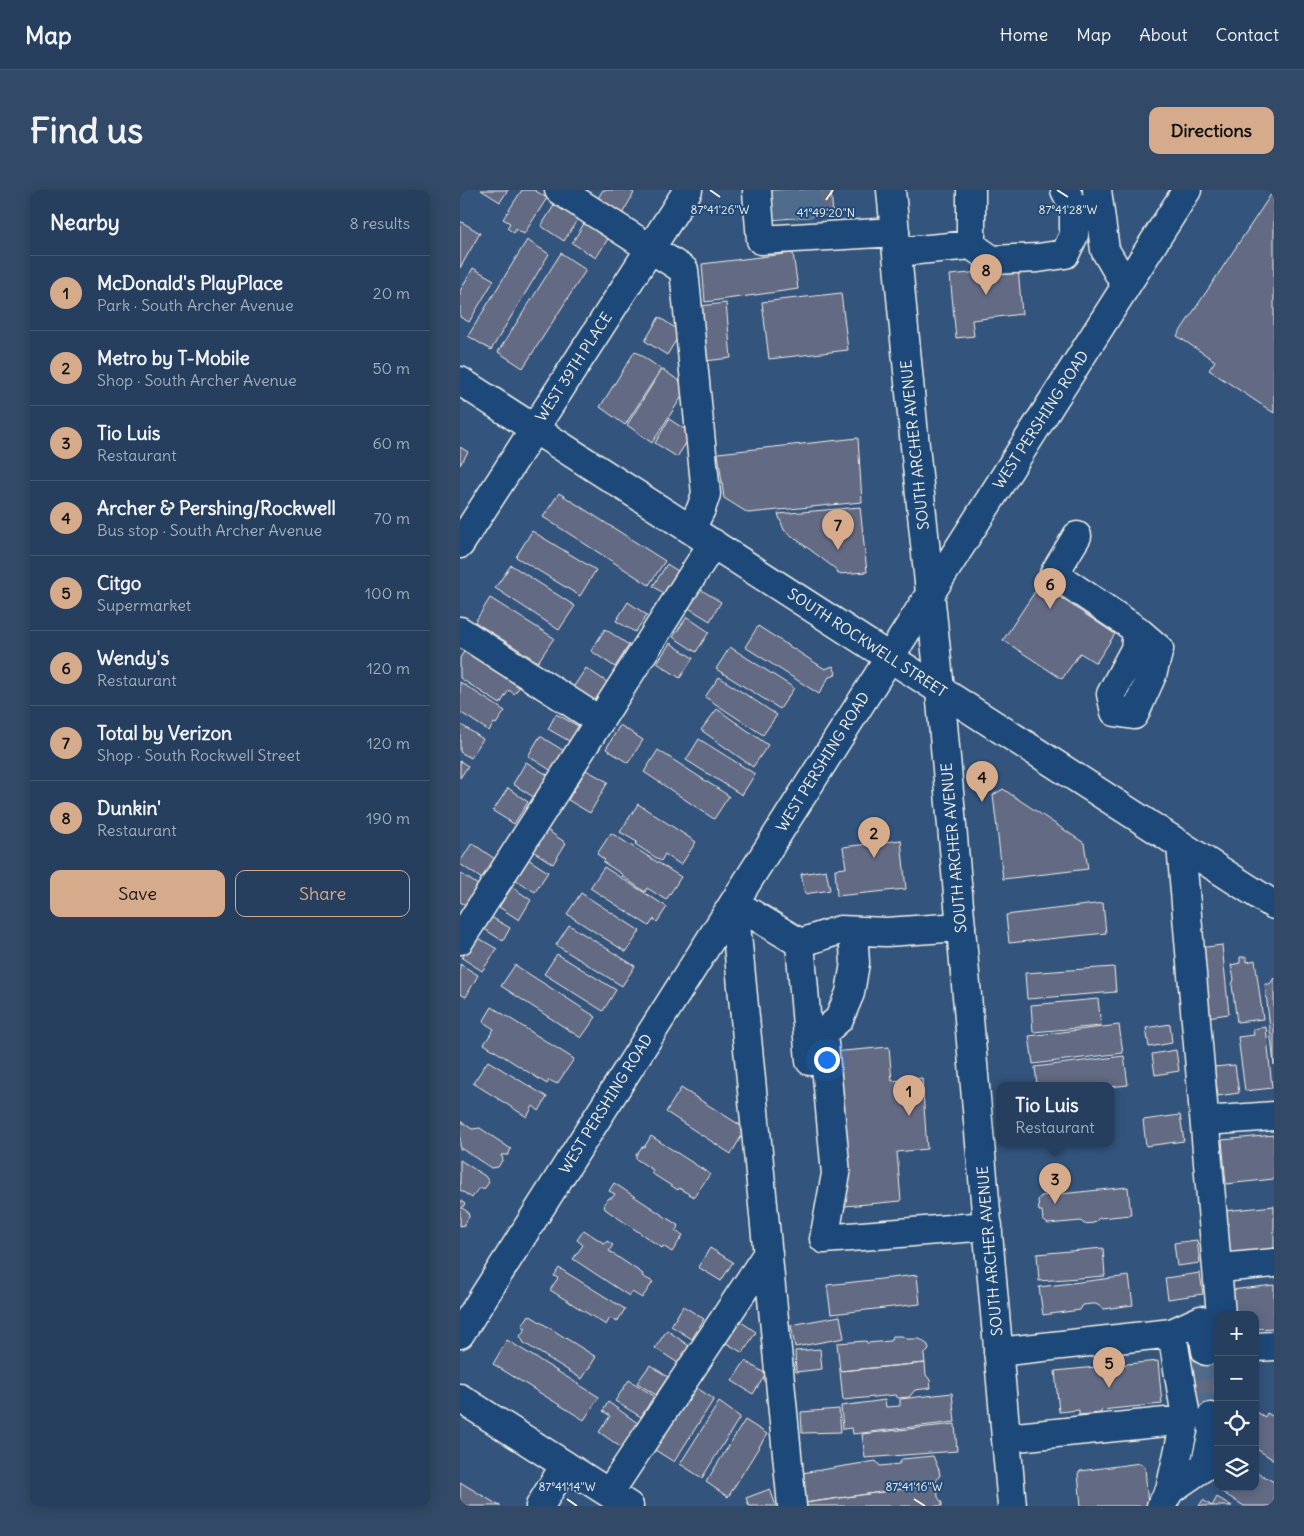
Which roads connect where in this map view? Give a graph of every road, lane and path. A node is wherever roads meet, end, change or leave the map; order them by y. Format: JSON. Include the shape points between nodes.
{"nodes":[{"id":1,"x":559,"y":190,"type":"edge"},
{"id":2,"x":688,"y":190,"type":"edge"},
{"id":3,"x":891,"y":190,"type":"edge"},
{"id":4,"x":971,"y":190,"type":"edge"},
{"id":5,"x":1065,"y":190,"type":"edge"},
{"id":6,"x":1097,"y":190,"type":"edge"},
{"id":7,"x":1188,"y":190,"type":"edge"},
{"id":8,"x":758,"y":192,"type":"dead end"},
{"id":9,"x":896,"y":242,"type":"junction"},
{"id":10,"x":971,"y":245,"type":"junction"},
{"id":11,"x":650,"y":248,"type":"junction"},
{"id":12,"x":1126,"y":286,"type":"junction"},
{"id":13,"x":460,"y":380,"type":"edge"},
{"id":14,"x":534,"y":428,"type":"junction"},
{"id":15,"x":702,"y":536,"type":"junction"},
{"id":16,"x":1077,"y":536,"type":"dead end"},
{"id":17,"x":460,"y":544,"type":"edge"},
{"id":18,"x":930,"y":594,"type":"junction"},
{"id":19,"x":460,"y":631,"type":"edge"},
{"id":20,"x":890,"y":657,"type":"junction"},
{"id":21,"x":940,"y":690,"type":"junction"},
{"id":22,"x":1134,"y":716,"type":"dead end"},
{"id":23,"x":600,"y":721,"type":"junction"},
{"id":24,"x":1181,"y":845,"type":"junction"},
{"id":25,"x":734,"y":903,"type":"junction"},
{"id":26,"x":1274,"y":905,"type":"edge"},
{"id":27,"x":961,"y":926,"type":"junction"},
{"id":28,"x":853,"y":931,"type":"junction"},
{"id":29,"x":460,"y":940,"type":"edge"},
{"id":30,"x":800,"y":943,"type":"junction"},
{"id":31,"x":1274,"y":1116,"type":"edge"},
{"id":32,"x":1219,"y":1120,"type":"dead end"},
{"id":33,"x":988,"y":1226,"type":"junction"},
{"id":34,"x":824,"y":1239,"type":"junction"},
{"id":35,"x":768,"y":1253,"type":"junction"},
{"id":36,"x":1274,"y":1263,"type":"edge"},
{"id":37,"x":1231,"y":1267,"type":"dead end"},
{"id":38,"x":1221,"y":1311,"type":"edge"},
{"id":39,"x":1172,"y":1333,"type":"junction"},
{"id":40,"x":460,"y":1334,"type":"edge"},
{"id":41,"x":1274,"y":1346,"type":"edge"},
{"id":42,"x":1259,"y":1347,"type":"edge"},
{"id":43,"x":1206,"y":1351,"type":"tunnel mouth"},
{"id":44,"x":998,"y":1352,"type":"junction"},
{"id":45,"x":460,"y":1398,"type":"edge"},
{"id":46,"x":1199,"y":1418,"type":"junction"},
{"id":47,"x":1006,"y":1438,"type":"junction"},
{"id":48,"x":565,"y":1466,"type":"junction"},
{"id":49,"x":1165,"y":1498,"type":"edge"},
{"id":50,"x":619,"y":1500,"type":"edge"},
{"id":51,"x":540,"y":1506,"type":"edge"},
{"id":52,"x":792,"y":1506,"type":"edge"},
{"id":53,"x":1012,"y":1506,"type":"edge"}],
"edges":[{"from":1,"to":11,"type":"main road"},
{"from":2,"to":11,"type":"main road","name":"WEST 39TH PLACE"},
{"from":3,"to":9,"type":"main road","name":"SOUTH ARCHER AVENUE"},
{"from":4,"to":10,"type":"main road"},
{"from":5,"to":10,"type":"main road","via":[[1074,208],[1074,236],[1065,254],[992,260]]},
{"from":6,"to":12,"type":"main road","via":[[1105,250]]},
{"from":7,"to":12,"type":"main road","name":"WEST PERSHING ROAD"},
{"from":8,"to":9,"type":"main road","via":[[753,240],[808,224]]},
{"from":9,"to":10,"type":"main road"},
{"from":9,"to":18,"type":"main road","name":"SOUTH ARCHER AVENUE"},
{"from":11,"to":14,"type":"main road","name":"WEST 39TH PLACE"},
{"from":11,"to":15,"type":"main road","via":[[684,270],[706,494],[701,509]]},
{"from":12,"to":18,"type":"main road","name":"WEST PERSHING ROAD"},
{"from":13,"to":14,"type":"main road","name":"SOUTH ROCKWELL STREET"},
{"from":14,"to":15,"type":"main road","name":"SOUTH ROCKWELL STREET"},
{"from":14,"to":17,"type":"main road","name":"WEST 39TH PLACE"},
{"from":15,"to":20,"type":"main road","name":"SOUTH ROCKWELL STREET"},
{"from":15,"to":23,"type":"main road"},
{"from":16,"to":22,"type":"main road","via":[[1054,574],[1137,630],[1159,650]]},
{"from":18,"to":20,"type":"main road","name":"WEST PERSHING ROAD"},
{"from":18,"to":21,"type":"main road","name":"SOUTH ARCHER AVENUE"},
{"from":19,"to":23,"type":"main road"},
{"from":20,"to":21,"type":"main road","name":"SOUTH ROCKWELL STREET"},
{"from":20,"to":25,"type":"main road","name":"WEST PERSHING ROAD"},
{"from":21,"to":24,"type":"main road","name":"SOUTH ROCKWELL STREET"},
{"from":21,"to":27,"type":"main road","name":"SOUTH ARCHER AVENUE"},
{"from":23,"to":29,"type":"main road"},
{"from":24,"to":26,"type":"main road","name":"SOUTH ROCKWELL STREET"},
{"from":24,"to":38,"type":"main road"},
{"from":25,"to":30,"type":"main road"},
{"from":25,"to":35,"type":"main road"},
{"from":25,"to":40,"type":"main road","name":"WEST PERSHING ROAD"},
{"from":27,"to":28,"type":"main road","via":[[886,932]]},
{"from":27,"to":33,"type":"main road","name":"SOUTH ARCHER AVENUE"},
{"from":28,"to":30,"type":"main road","via":[[840,930]]},
{"from":28,"to":34,"type":"main road","via":[[855,963],[850,992],[839,1019],[823,1033],[836,1174]]},
{"from":30,"to":34,"type":"main road"},
{"from":31,"to":32,"type":"main road"},
{"from":33,"to":34,"type":"main road"},
{"from":33,"to":44,"type":"main road","name":"SOUTH ARCHER AVENUE"},
{"from":35,"to":50,"type":"main road"},
{"from":35,"to":52,"type":"main road"},
{"from":36,"to":37,"type":"main road"},
{"from":39,"to":43,"type":"main road","via":[[1201,1320]]},
{"from":39,"to":44,"type":"main road"},
{"from":39,"to":46,"type":"main road"},
{"from":41,"to":42,"type":"main road"},
{"from":44,"to":47,"type":"main road","name":"SOUTH ARCHER AVENUE"},
{"from":45,"to":48,"type":"main road"},
{"from":46,"to":47,"type":"main road"},
{"from":46,"to":49,"type":"main road","via":[[1213,1432],[1205,1466]]},
{"from":47,"to":53,"type":"main road","name":"SOUTH ARCHER AVENUE"},
{"from":48,"to":50,"type":"main road"},
{"from":48,"to":51,"type":"main road"}]}
